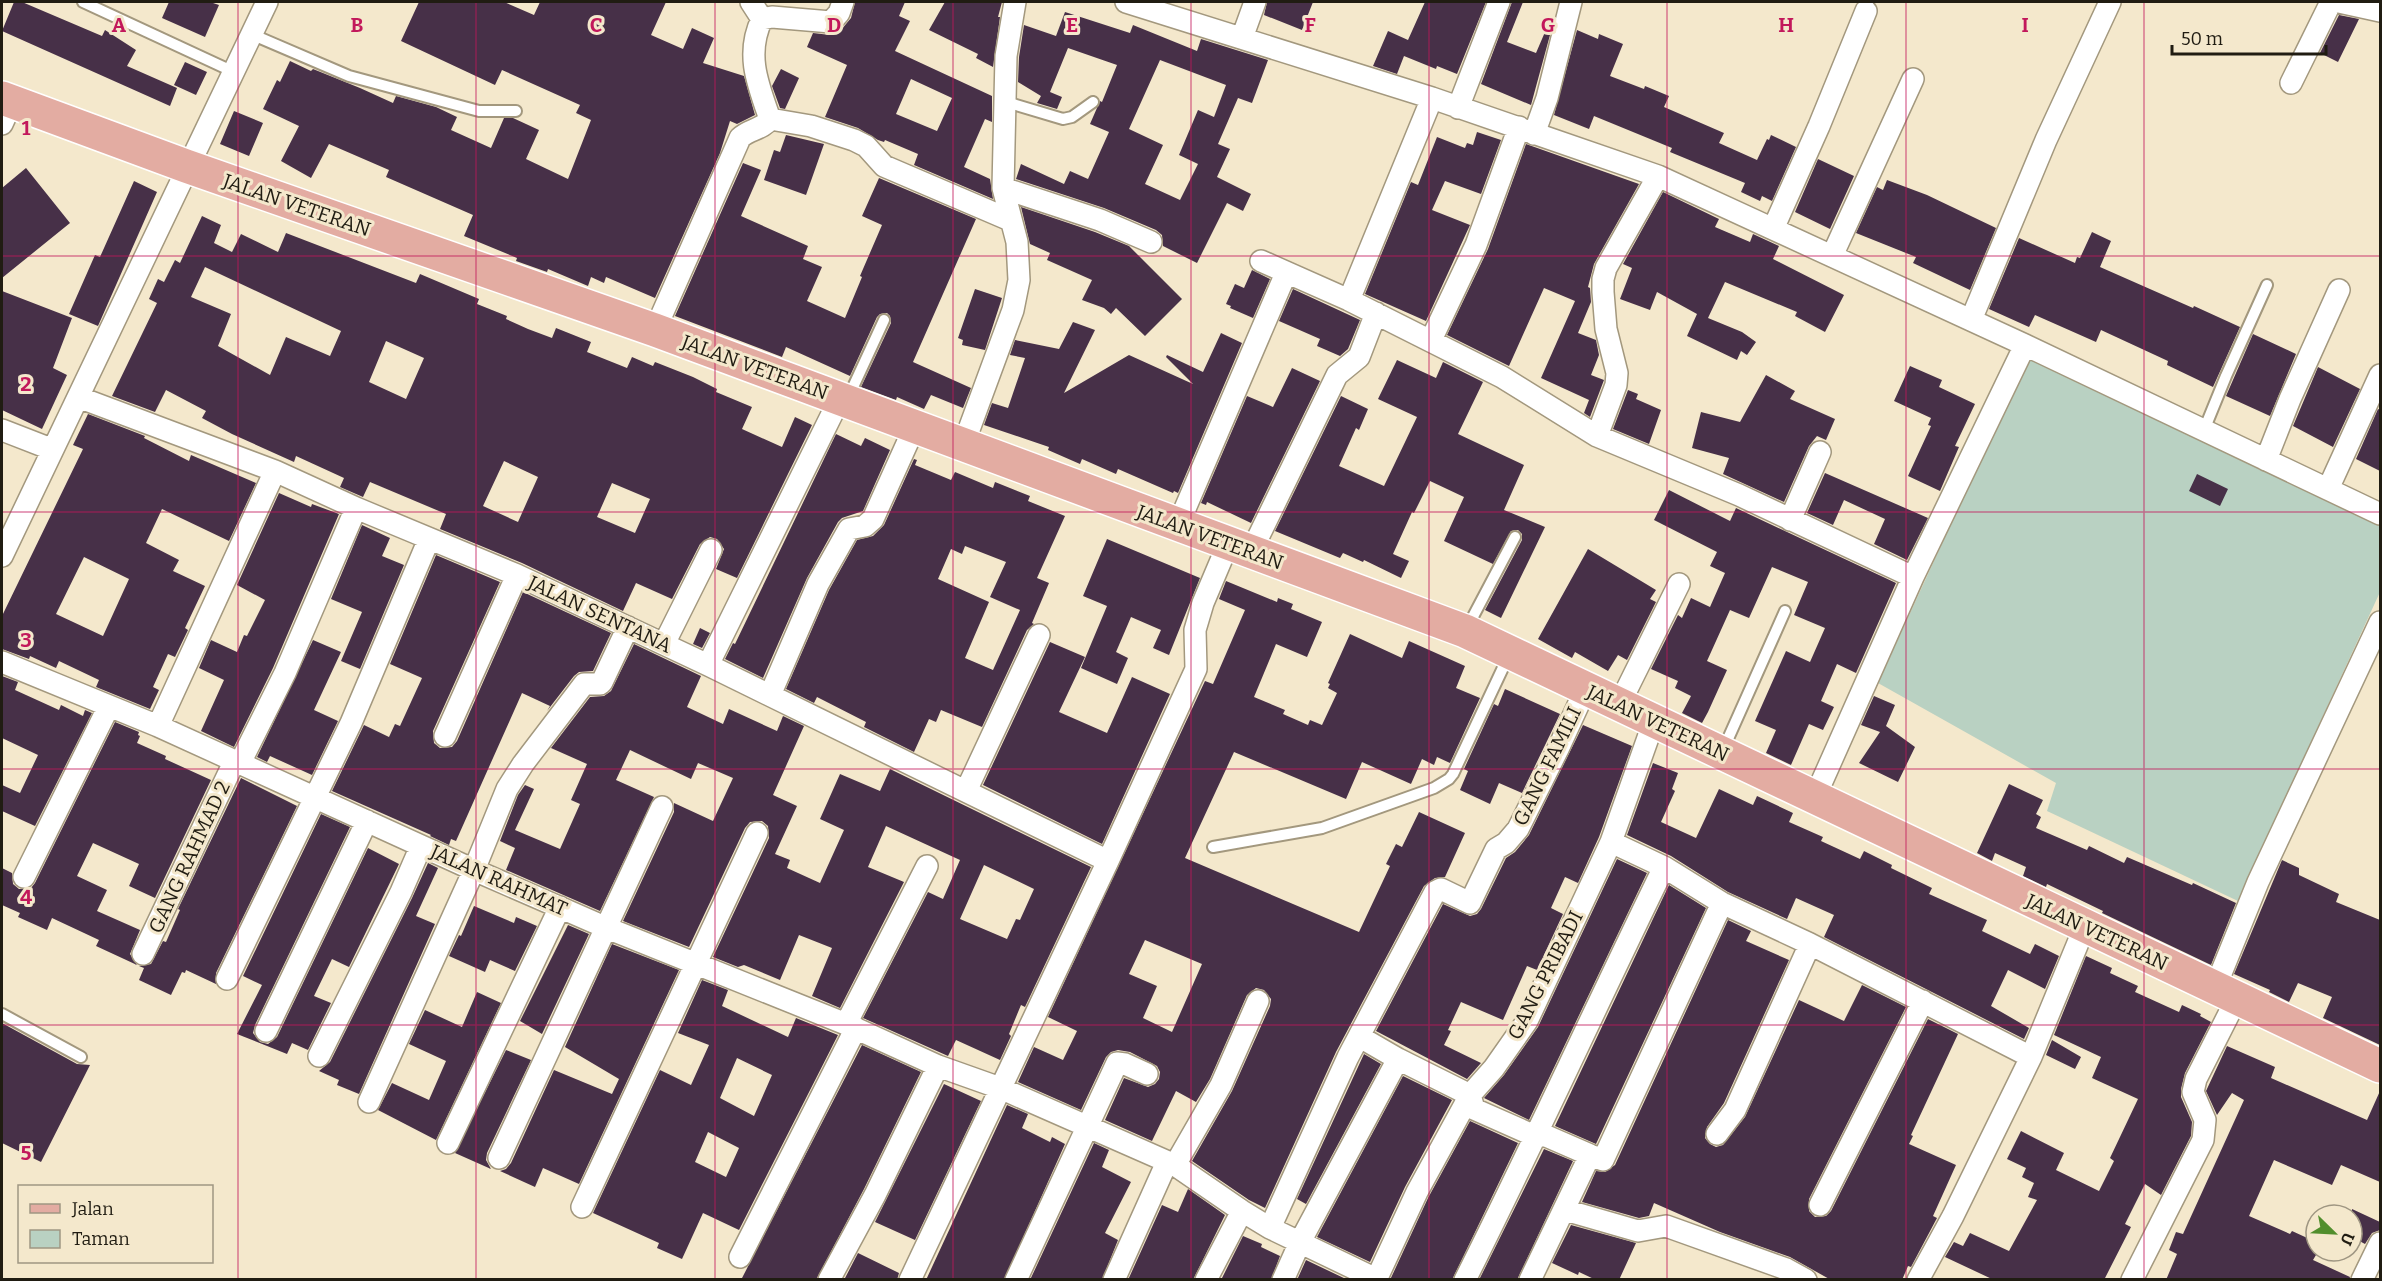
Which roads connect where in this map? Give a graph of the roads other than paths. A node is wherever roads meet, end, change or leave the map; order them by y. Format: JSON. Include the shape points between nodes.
{"nodes":[{"id":1,"x":84,"y":2,"type":"edge"},
{"id":2,"x":267,"y":2,"type":"edge"},
{"id":3,"x":843,"y":2,"type":"edge"},
{"id":4,"x":1015,"y":2,"type":"edge"},
{"id":5,"x":1126,"y":2,"type":"edge"},
{"id":6,"x":1255,"y":2,"type":"edge"},
{"id":7,"x":1499,"y":2,"type":"edge"},
{"id":8,"x":1571,"y":2,"type":"edge"},
{"id":9,"x":2110,"y":2,"type":"edge"},
{"id":10,"x":2338,"y":2,"type":"edge"},
{"id":11,"x":756,"y":10,"type":"edge"},
{"id":12,"x":1866,"y":10,"type":"dead end"},
{"id":13,"x":1187,"y":11,"type":"edge"},
{"id":14,"x":2380,"y":11,"type":"edge"},
{"id":15,"x":251,"y":34,"type":"junction"},
{"id":16,"x":1242,"y":38,"type":"junction"},
{"id":17,"x":234,"y":72,"type":"junction"},
{"id":18,"x":1913,"y":79,"type":"dead end"},
{"id":19,"x":2291,"y":83,"type":"dead end"},
{"id":20,"x":1432,"y":98,"type":"junction"},
{"id":21,"x":1005,"y":102,"type":"junction"},
{"id":22,"x":1093,"y":102,"type":"dead end"},
{"id":23,"x":5,"y":108,"type":"edge"},
{"id":24,"x":1458,"y":108,"type":"junction"},
{"id":25,"x":516,"y":111,"type":"dead end"},
{"id":26,"x":770,"y":119,"type":"junction"},
{"id":27,"x":1527,"y":130,"type":"junction"},
{"id":28,"x":186,"y":166,"type":"junction"},
{"id":29,"x":1658,"y":176,"type":"junction"},
{"id":30,"x":1003,"y":188,"type":"junction"},
{"id":31,"x":1010,"y":220,"type":"junction"},
{"id":32,"x":1773,"y":229,"type":"junction"},
{"id":33,"x":1151,"y":242,"type":"dead end"},
{"id":34,"x":1832,"y":256,"type":"junction"},
{"id":35,"x":1261,"y":261,"type":"dead end"},
{"id":36,"x":1286,"y":273,"type":"junction"},
{"id":37,"x":2267,"y":285,"type":"dead end"},
{"id":38,"x":2339,"y":290,"type":"dead end"},
{"id":39,"x":1350,"y":300,"type":"junction"},
{"id":40,"x":1376,"y":313,"type":"junction"},
{"id":41,"x":884,"y":320,"type":"dead end"},
{"id":42,"x":1971,"y":320,"type":"junction"},
{"id":43,"x":655,"y":330,"type":"junction"},
{"id":44,"x":1431,"y":340,"type":"junction"},
{"id":45,"x":2025,"y":345,"type":"junction"},
{"id":46,"x":2380,"y":375,"type":"edge"},
{"id":47,"x":78,"y":397,"type":"junction"},
{"id":48,"x":844,"y":400,"type":"junction"},
{"id":49,"x":915,"y":426,"type":"junction"},
{"id":50,"x":2,"y":430,"type":"edge"},
{"id":51,"x":2204,"y":430,"type":"junction"},
{"id":52,"x":1597,"y":436,"type":"junction"},
{"id":53,"x":964,"y":443,"type":"junction"},
{"id":54,"x":51,"y":449,"type":"junction"},
{"id":55,"x":1820,"y":452,"type":"dead end"},
{"id":56,"x":2266,"y":460,"type":"junction"},
{"id":57,"x":275,"y":471,"type":"junction"},
{"id":58,"x":2328,"y":489,"type":"junction"},
{"id":59,"x":356,"y":508,"type":"junction"},
{"id":60,"x":2380,"y":514,"type":"edge"},
{"id":61,"x":1790,"y":520,"type":"junction"},
{"id":62,"x":1178,"y":525,"type":"junction"},
{"id":63,"x":1515,"y":537,"type":"dead end"},
{"id":64,"x":429,"y":539,"type":"junction"},
{"id":65,"x":1240,"y":548,"type":"junction"},
{"id":66,"x":711,"y":550,"type":"dead end"},
{"id":67,"x":2,"y":556,"type":"edge"},
{"id":68,"x":517,"y":575,"type":"junction"},
{"id":69,"x":1913,"y":577,"type":"junction"},
{"id":70,"x":1679,"y":584,"type":"dead end"},
{"id":71,"x":1785,"y":610,"type":"dead end"},
{"id":72,"x":2380,"y":622,"type":"edge"},
{"id":73,"x":628,"y":627,"type":"junction"},
{"id":74,"x":1465,"y":631,"type":"junction"},
{"id":75,"x":1039,"y":635,"type":"dead end"},
{"id":76,"x":664,"y":644,"type":"junction"},
{"id":77,"x":1510,"y":652,"type":"junction"},
{"id":78,"x":2,"y":662,"type":"edge"},
{"id":79,"x":708,"y":665,"type":"junction"},
{"id":80,"x":1586,"y":688,"type":"junction"},
{"id":81,"x":770,"y":695,"type":"junction"},
{"id":82,"x":1619,"y":705,"type":"junction"},
{"id":83,"x":109,"y":706,"type":"junction"},
{"id":84,"x":1654,"y":721,"type":"junction"},
{"id":85,"x":158,"y":726,"type":"junction"},
{"id":86,"x":445,"y":736,"type":"dead end"},
{"id":87,"x":1722,"y":753,"type":"junction"},
{"id":88,"x":237,"y":761,"type":"junction"},
{"id":89,"x":966,"y":791,"type":"junction"},
{"id":90,"x":315,"y":797,"type":"junction"},
{"id":91,"x":1815,"y":798,"type":"junction"},
{"id":92,"x":662,"y":807,"type":"dead end"},
{"id":93,"x":367,"y":821,"type":"junction"},
{"id":94,"x":757,"y":833,"type":"dead end"},
{"id":95,"x":1611,"y":842,"type":"junction"},
{"id":96,"x":421,"y":846,"type":"junction"},
{"id":97,"x":1213,"y":847,"type":"dead end"},
{"id":98,"x":1108,"y":861,"type":"junction"},
{"id":99,"x":927,"y":866,"type":"dead end"},
{"id":100,"x":1664,"y":867,"type":"junction"},
{"id":101,"x":474,"y":870,"type":"junction"},
{"id":102,"x":24,"y":877,"type":"dead end"},
{"id":103,"x":1722,"y":903,"type":"junction"},
{"id":104,"x":560,"y":907,"type":"junction"},
{"id":105,"x":2085,"y":926,"type":"junction"},
{"id":106,"x":607,"y":928,"type":"junction"},
{"id":107,"x":1810,"y":944,"type":"junction"},
{"id":108,"x":143,"y":954,"type":"dead end"},
{"id":109,"x":696,"y":963,"type":"junction"},
{"id":110,"x":227,"y":979,"type":"dead end"},
{"id":111,"x":2226,"y":993,"type":"junction"},
{"id":112,"x":1258,"y":1001,"type":"dead end"},
{"id":113,"x":1923,"y":1001,"type":"junction"},
{"id":114,"x":2,"y":1014,"type":"edge"},
{"id":115,"x":851,"y":1026,"type":"junction"},
{"id":116,"x":266,"y":1031,"type":"dead end"},
{"id":117,"x":1360,"y":1037,"type":"junction"},
{"id":118,"x":319,"y":1056,"type":"dead end"},
{"id":119,"x":81,"y":1057,"type":"dead end"},
{"id":120,"x":2031,"y":1057,"type":"junction"},
{"id":121,"x":1398,"y":1059,"type":"junction"},
{"id":122,"x":938,"y":1066,"type":"junction"},
{"id":123,"x":2380,"y":1066,"type":"edge"},
{"id":124,"x":1147,"y":1074,"type":"dead end"},
{"id":125,"x":1000,"y":1088,"type":"junction"},
{"id":126,"x":1470,"y":1095,"type":"junction"},
{"id":127,"x":369,"y":1102,"type":"dead end"},
{"id":128,"x":1087,"y":1127,"type":"junction"},
{"id":129,"x":1717,"y":1134,"type":"dead end"},
{"id":130,"x":1537,"y":1137,"type":"junction"},
{"id":131,"x":448,"y":1143,"type":"dead end"},
{"id":132,"x":1590,"y":1155,"type":"junction"},
{"id":133,"x":499,"y":1158,"type":"dead end"},
{"id":134,"x":1171,"y":1164,"type":"junction"},
{"id":135,"x":1820,"y":1205,"type":"dead end"},
{"id":136,"x":582,"y":1207,"type":"dead end"},
{"id":137,"x":1565,"y":1210,"type":"junction"},
{"id":138,"x":1242,"y":1211,"type":"junction"},
{"id":139,"x":1270,"y":1227,"type":"junction"},
{"id":140,"x":1300,"y":1242,"type":"junction"},
{"id":141,"x":2380,"y":1243,"type":"edge"},
{"id":142,"x":740,"y":1257,"type":"dead end"},
{"id":143,"x":1376,"y":1279,"type":"edge"},
{"id":144,"x":829,"y":1280,"type":"edge"},
{"id":145,"x":910,"y":1280,"type":"edge"},
{"id":146,"x":1016,"y":1280,"type":"edge"},
{"id":147,"x":1114,"y":1280,"type":"edge"},
{"id":148,"x":1206,"y":1280,"type":"edge"},
{"id":149,"x":1283,"y":1280,"type":"edge"},
{"id":150,"x":1465,"y":1280,"type":"edge"},
{"id":151,"x":1530,"y":1280,"type":"edge"},
{"id":152,"x":1806,"y":1280,"type":"edge"},
{"id":153,"x":1918,"y":1280,"type":"edge"},
{"id":154,"x":2132,"y":1280,"type":"edge"},
{"id":155,"x":2362,"y":1280,"type":"edge"}],
"edges":[{"from":1,"to":17,"type":"lane"},
{"from":2,"to":15,"type":"street"},
{"from":3,"to":11,"type":"street","via":[[831,22],[772,17]]},
{"from":4,"to":21,"type":"street","via":[[1006,56]]},
{"from":5,"to":13,"type":"street"},
{"from":6,"to":16,"type":"street"},
{"from":7,"to":24,"type":"street"},
{"from":8,"to":27,"type":"street","via":[[1547,98]]},
{"from":9,"to":42,"type":"street","via":[[2046,140]]},
{"from":10,"to":14,"type":"street"},
{"from":10,"to":19,"type":"street","via":[[2330,4]]},
{"from":11,"to":26,"type":"street","via":[[752,52]]},
{"from":12,"to":32,"type":"street"},
{"from":13,"to":16,"type":"street"},
{"from":15,"to":17,"type":"street"},
{"from":15,"to":25,"type":"lane","via":[[349,76],[479,111]]},
{"from":16,"to":20,"type":"street"},
{"from":17,"to":28,"type":"street"},
{"from":18,"to":34,"type":"street"},
{"from":20,"to":24,"type":"street"},
{"from":20,"to":39,"type":"street"},
{"from":21,"to":22,"type":"lane","via":[[1063,119]]},
{"from":21,"to":30,"type":"street"},
{"from":23,"to":28,"type":"main road","name":"JALAN VETERAN"},
{"from":24,"to":27,"type":"street"},
{"from":26,"to":31,"type":"street","via":[[811,126],[854,140],[866,146],[884,166]]},
{"from":26,"to":43,"type":"street","via":[[740,138]]},
{"from":27,"to":29,"type":"street"},
{"from":27,"to":44,"type":"street"},
{"from":28,"to":43,"type":"main road","name":"JALAN VETERAN"},
{"from":28,"to":47,"type":"street"},
{"from":29,"to":32,"type":"street"},
{"from":29,"to":52,"type":"street","via":[[1603,279],[1606,329],[1617,373]]},
{"from":30,"to":31,"type":"street"},
{"from":30,"to":33,"type":"street","via":[[1100,220]]},
{"from":31,"to":53,"type":"street","via":[[1017,242],[1019,280],[1013,310]]},
{"from":32,"to":34,"type":"street"},
{"from":34,"to":42,"type":"street"},
{"from":35,"to":36,"type":"street"},
{"from":36,"to":39,"type":"street"},
{"from":36,"to":62,"type":"street"},
{"from":37,"to":51,"type":"lane"},
{"from":38,"to":56,"type":"street"},
{"from":39,"to":40,"type":"street"},
{"from":40,"to":44,"type":"street"},
{"from":40,"to":65,"type":"street","via":[[1359,357],[1337,375]]},
{"from":41,"to":48,"type":"lane"},
{"from":42,"to":45,"type":"street"},
{"from":43,"to":48,"type":"main road","name":"JALAN VETERAN"},
{"from":44,"to":52,"type":"street","via":[[1502,377]]},
{"from":45,"to":51,"type":"street"},
{"from":45,"to":69,"type":"street"},
{"from":46,"to":58,"type":"street"},
{"from":47,"to":54,"type":"street"},
{"from":47,"to":57,"type":"street","name":"JALAN SENTANA"},
{"from":48,"to":49,"type":"main road","name":"JALAN VETERAN"},
{"from":48,"to":79,"type":"street"},
{"from":49,"to":53,"type":"main road","name":"JALAN VETERAN"},
{"from":49,"to":81,"type":"street","via":[[873,519],[865,526],[849,529],[818,584]]},
{"from":50,"to":54,"type":"street"},
{"from":51,"to":56,"type":"street"},
{"from":52,"to":61,"type":"street"},
{"from":53,"to":62,"type":"main road","name":"JALAN VETERAN"},
{"from":54,"to":67,"type":"street"},
{"from":55,"to":61,"type":"street"},
{"from":56,"to":58,"type":"street"},
{"from":57,"to":59,"type":"street","name":"JALAN SENTANA"},
{"from":57,"to":85,"type":"street"},
{"from":58,"to":60,"type":"street"},
{"from":59,"to":64,"type":"street","name":"JALAN SENTANA"},
{"from":59,"to":88,"type":"street","name":"GANG RAHMAD 2","via":[[285,673]]},
{"from":61,"to":69,"type":"street"},
{"from":62,"to":65,"type":"main road","name":"JALAN VETERAN"},
{"from":63,"to":74,"type":"lane"},
{"from":64,"to":68,"type":"street","name":"JALAN SENTANA"},
{"from":64,"to":90,"type":"street","via":[[351,723]]},
{"from":65,"to":74,"type":"main road","name":"JALAN VETERAN"},
{"from":65,"to":98,"type":"street","via":[[1203,603],[1195,630],[1196,669]]},
{"from":66,"to":76,"type":"street"},
{"from":68,"to":73,"type":"street","name":"JALAN SENTANA"},
{"from":68,"to":86,"type":"street"},
{"from":69,"to":91,"type":"street"},
{"from":70,"to":82,"type":"street"},
{"from":71,"to":87,"type":"lane"},
{"from":72,"to":111,"type":"street","via":[[2258,882]]},
{"from":73,"to":76,"type":"street","name":"JALAN SENTANA"},
{"from":73,"to":101,"type":"street","via":[[602,682],[584,684],[507,789]]},
{"from":74,"to":77,"type":"main road","name":"JALAN VETERAN"},
{"from":75,"to":89,"type":"street"},
{"from":76,"to":79,"type":"street","name":"JALAN SENTANA"},
{"from":77,"to":80,"type":"main road","name":"JALAN VETERAN"},
{"from":77,"to":97,"type":"lane","via":[[1449,779],[1322,828]]},
{"from":78,"to":83,"type":"street","name":"JALAN RAHMAT"},
{"from":79,"to":81,"type":"street","name":"JALAN SENTANA"},
{"from":80,"to":82,"type":"main road","name":"JALAN VETERAN"},
{"from":80,"to":117,"type":"street","name":"GANG FAMILI","via":[[1518,829],[1496,849],[1470,903],[1436,890]]},
{"from":81,"to":89,"type":"street","name":"JALAN SENTANA"},
{"from":82,"to":84,"type":"main road","name":"JALAN VETERAN"},
{"from":83,"to":85,"type":"street","name":"JALAN RAHMAT"},
{"from":83,"to":102,"type":"street"},
{"from":84,"to":87,"type":"main road","name":"JALAN VETERAN"},
{"from":84,"to":95,"type":"street","name":"GANG PRIBADI"},
{"from":85,"to":88,"type":"street","name":"JALAN RAHMAT"},
{"from":87,"to":91,"type":"main road","name":"JALAN VETERAN"},
{"from":88,"to":90,"type":"street","name":"JALAN RAHMAT"},
{"from":88,"to":108,"type":"street","name":"GANG RAHMAD 2"},
{"from":89,"to":98,"type":"street","name":"JALAN SENTANA"},
{"from":90,"to":93,"type":"street","name":"JALAN RAHMAT"},
{"from":90,"to":110,"type":"street"},
{"from":91,"to":105,"type":"main road","name":"JALAN VETERAN"},
{"from":92,"to":106,"type":"street"},
{"from":93,"to":96,"type":"street","name":"JALAN RAHMAT"},
{"from":93,"to":116,"type":"street"},
{"from":94,"to":109,"type":"street"},
{"from":95,"to":100,"type":"street"},
{"from":95,"to":126,"type":"street","name":"GANG PRIBADI","via":[[1527,1021]]},
{"from":96,"to":101,"type":"street","name":"JALAN RAHMAT"},
{"from":96,"to":118,"type":"street"},
{"from":98,"to":125,"type":"street"},
{"from":99,"to":115,"type":"street"},
{"from":100,"to":103,"type":"street"},
{"from":100,"to":130,"type":"street"},
{"from":101,"to":104,"type":"street","name":"JALAN RAHMAT"},
{"from":101,"to":127,"type":"street"},
{"from":103,"to":107,"type":"street"},
{"from":103,"to":132,"type":"street","via":[[1603,1160]]},
{"from":104,"to":106,"type":"street","name":"JALAN RAHMAT"},
{"from":104,"to":131,"type":"street"},
{"from":105,"to":111,"type":"main road","name":"JALAN VETERAN"},
{"from":105,"to":120,"type":"street"},
{"from":106,"to":109,"type":"street","name":"JALAN RAHMAT"},
{"from":106,"to":133,"type":"street"},
{"from":107,"to":113,"type":"street"},
{"from":107,"to":129,"type":"street","via":[[1735,1110]]},
{"from":109,"to":115,"type":"street","name":"JALAN RAHMAT"},
{"from":109,"to":136,"type":"street"},
{"from":111,"to":123,"type":"main road","name":"JALAN VETERAN"},
{"from":111,"to":154,"type":"street","via":[[2193,1089],[2205,1120],[2204,1140]]},
{"from":112,"to":134,"type":"street","via":[[1221,1085]]},
{"from":113,"to":120,"type":"street"},
{"from":113,"to":135,"type":"street"},
{"from":114,"to":119,"type":"lane"},
{"from":115,"to":122,"type":"street","name":"JALAN RAHMAT"},
{"from":115,"to":142,"type":"street"},
{"from":117,"to":121,"type":"street"},
{"from":117,"to":139,"type":"street"},
{"from":120,"to":153,"type":"street"},
{"from":121,"to":126,"type":"street"},
{"from":121,"to":140,"type":"street"},
{"from":122,"to":125,"type":"street","name":"JALAN RAHMAT"},
{"from":122,"to":144,"type":"street"},
{"from":124,"to":128,"type":"street","via":[[1117,1063]]},
{"from":125,"to":128,"type":"street","name":"JALAN RAHMAT"},
{"from":125,"to":145,"type":"street"},
{"from":126,"to":130,"type":"street","via":[[1474,1109]]},
{"from":126,"to":143,"type":"street","name":"GANG PRIBADI","via":[[1417,1192]]},
{"from":128,"to":134,"type":"street","name":"JALAN RAHMAT"},
{"from":128,"to":146,"type":"street"},
{"from":130,"to":132,"type":"street","via":[[1544,1135]]},
{"from":130,"to":150,"type":"street"},
{"from":132,"to":137,"type":"street"},
{"from":134,"to":138,"type":"street","name":"JALAN RAHMAT"},
{"from":134,"to":147,"type":"street"},
{"from":137,"to":151,"type":"street"},
{"from":137,"to":152,"type":"street","via":[[1638,1231],[1666,1226],[1786,1269]]},
{"from":138,"to":139,"type":"street","name":"JALAN RAHMAT"},
{"from":138,"to":148,"type":"street"},
{"from":139,"to":140,"type":"street","name":"JALAN RAHMAT"},
{"from":140,"to":143,"type":"street","name":"JALAN RAHMAT"},
{"from":140,"to":149,"type":"street"},
{"from":141,"to":155,"type":"street"}]}
